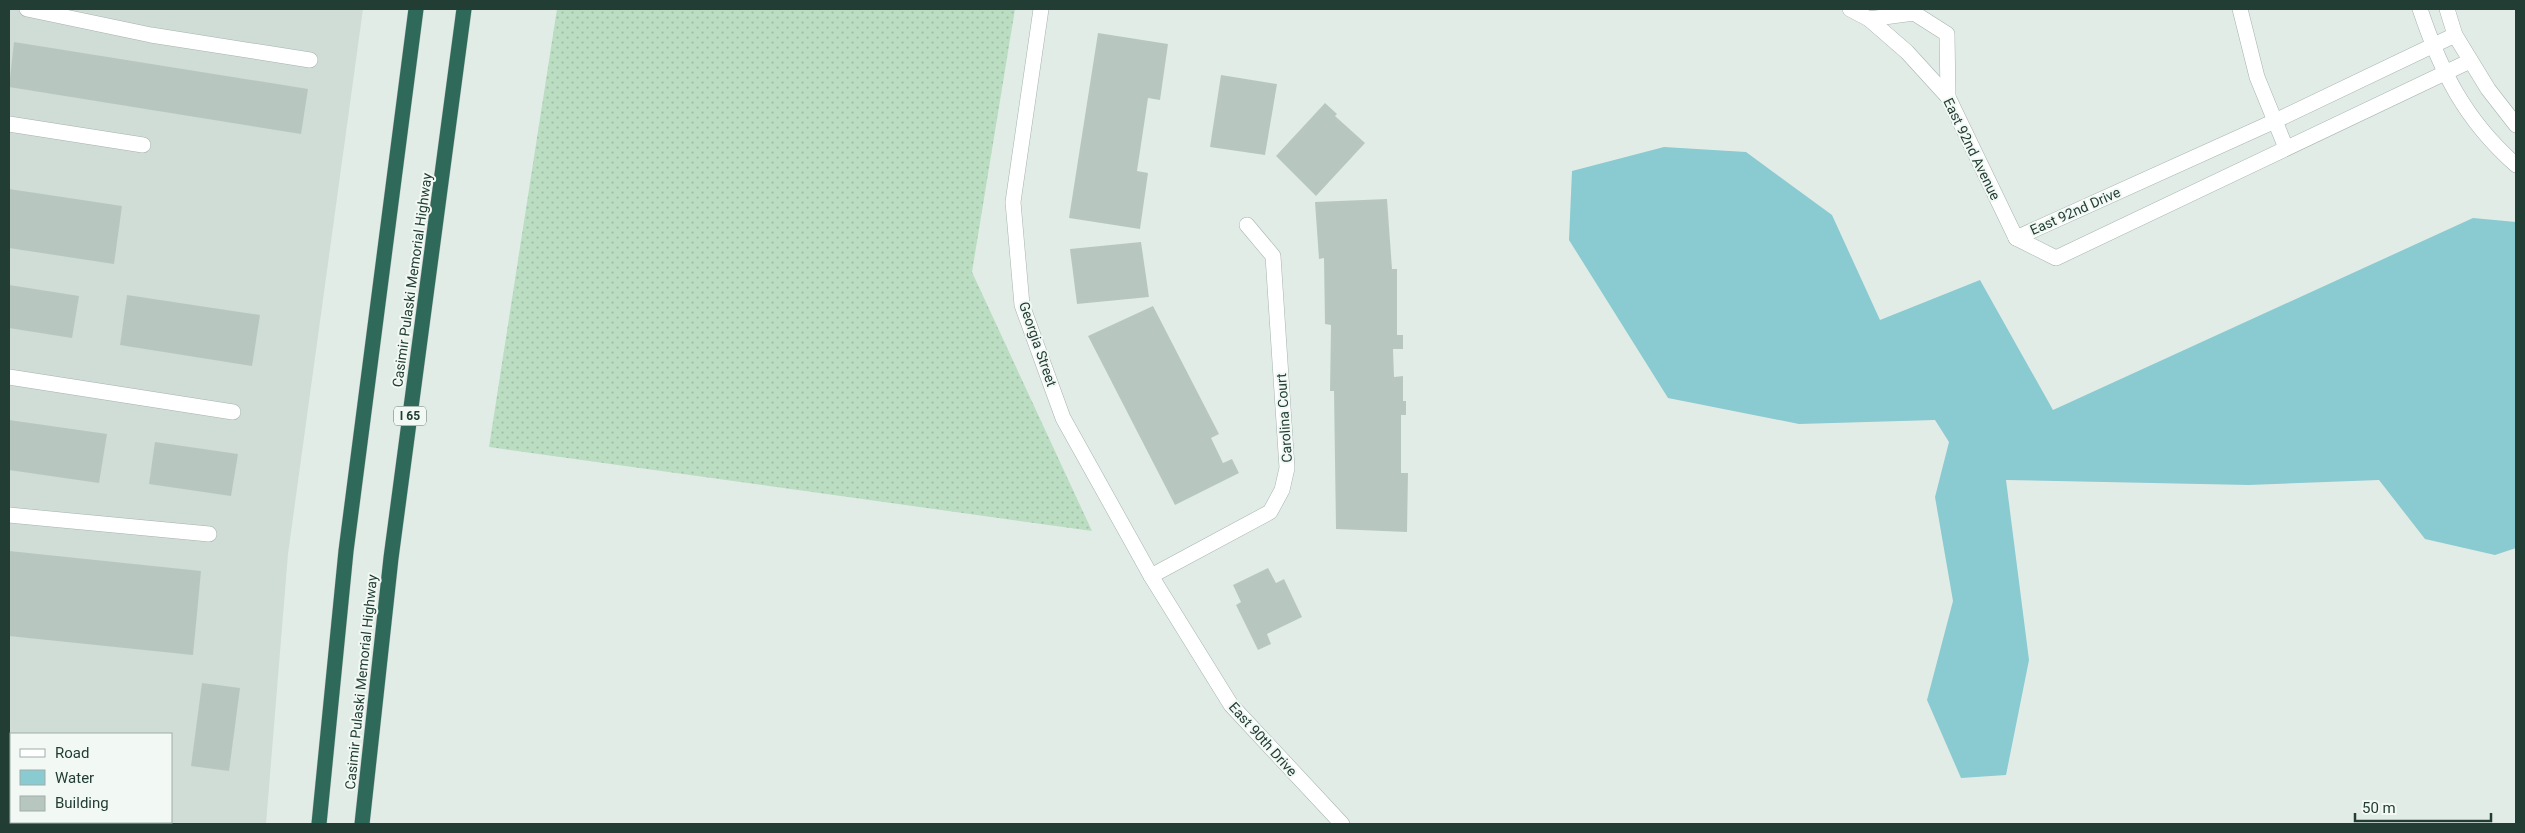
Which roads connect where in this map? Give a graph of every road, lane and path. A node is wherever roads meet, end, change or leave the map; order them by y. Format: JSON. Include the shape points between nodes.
{"nodes":[{"id":1,"x":27,"y":9,"type":"edge"},
{"id":2,"x":416,"y":9,"type":"edge"},
{"id":3,"x":464,"y":9,"type":"edge"},
{"id":4,"x":1041,"y":9,"type":"edge"},
{"id":5,"x":1850,"y":9,"type":"edge"},
{"id":6,"x":2240,"y":9,"type":"edge"},
{"id":7,"x":2420,"y":9,"type":"edge"},
{"id":8,"x":2448,"y":9,"type":"edge"},
{"id":9,"x":1870,"y":19,"type":"junction"},
{"id":10,"x":2454,"y":35,"type":"junction"},
{"id":11,"x":2432,"y":47,"type":"junction"},
{"id":12,"x":310,"y":60,"type":"dead end"},
{"id":13,"x":2470,"y":61,"type":"junction"},
{"id":14,"x":2445,"y":71,"type":"junction"},
{"id":15,"x":1948,"y":97,"type":"junction"},
{"id":16,"x":2275,"y":121,"type":"junction"},
{"id":17,"x":9,"y":124,"type":"edge"},
{"id":18,"x":2516,"y":125,"type":"edge"},
{"id":19,"x":143,"y":145,"type":"dead end"},
{"id":20,"x":2286,"y":148,"type":"junction"},
{"id":21,"x":2516,"y":165,"type":"edge"},
{"id":22,"x":1247,"y":224,"type":"dead end"},
{"id":23,"x":2016,"y":238,"type":"junction"},
{"id":24,"x":9,"y":377,"type":"edge"},
{"id":25,"x":233,"y":412,"type":"dead end"},
{"id":26,"x":9,"y":515,"type":"edge"},
{"id":27,"x":209,"y":534,"type":"dead end"},
{"id":28,"x":1151,"y":576,"type":"junction"},
{"id":29,"x":1195,"y":646,"type":"joint"},
{"id":30,"x":320,"y":824,"type":"edge"},
{"id":31,"x":362,"y":824,"type":"edge"},
{"id":32,"x":1342,"y":824,"type":"edge"}],
"edges":[{"from":1,"to":12,"type":"street","via":[[151,35]]},
{"from":2,"to":30,"type":"highway","name":"Casimir Pulaski Memorial Highway","via":[[346,551]]},
{"from":3,"to":31,"type":"highway","name":"Casimir Pulaski Memorial Highway","number":"I 65","via":[[391,558]]},
{"from":4,"to":28,"type":"street","name":"Georgia Street","via":[[1012,202],[1022,306],[1063,418]]},
{"from":5,"to":9,"type":"street","name":"East 92nd Avenue"},
{"from":6,"to":16,"type":"street","via":[[2257,77]]},
{"from":7,"to":11,"type":"street"},
{"from":8,"to":10,"type":"street"},
{"from":9,"to":15,"type":"street","name":"East 92nd Avenue","via":[[1907,52]]},
{"from":9,"to":15,"type":"street","via":[[1914,13],[1946,34]]},
{"from":10,"to":11,"type":"street","name":"East 92nd Drive"},
{"from":10,"to":13,"type":"street"},
{"from":11,"to":14,"type":"street"},
{"from":11,"to":16,"type":"street","name":"East 92nd Drive"},
{"from":13,"to":14,"type":"street","name":"East 92nd Drive"},
{"from":13,"to":18,"type":"street"},
{"from":14,"to":20,"type":"street","name":"East 92nd Drive"},
{"from":14,"to":21,"type":"street","via":[[2462,105]]},
{"from":15,"to":23,"type":"street","name":"East 92nd Avenue"},
{"from":16,"to":20,"type":"street"},
{"from":16,"to":23,"type":"street","name":"East 92nd Drive"},
{"from":17,"to":19,"type":"street"},
{"from":20,"to":23,"type":"street","name":"East 92nd Drive","via":[[2056,258]]},
{"from":22,"to":28,"type":"street","name":"Carolina Court","via":[[1273,256],[1287,468],[1282,490],[1270,512]]},
{"from":24,"to":25,"type":"street"},
{"from":26,"to":27,"type":"street"},
{"from":28,"to":29,"type":"street","name":"Georgia Street"},
{"from":29,"to":32,"type":"street","name":"East 90th Drive","via":[[1231,705]]}]}
